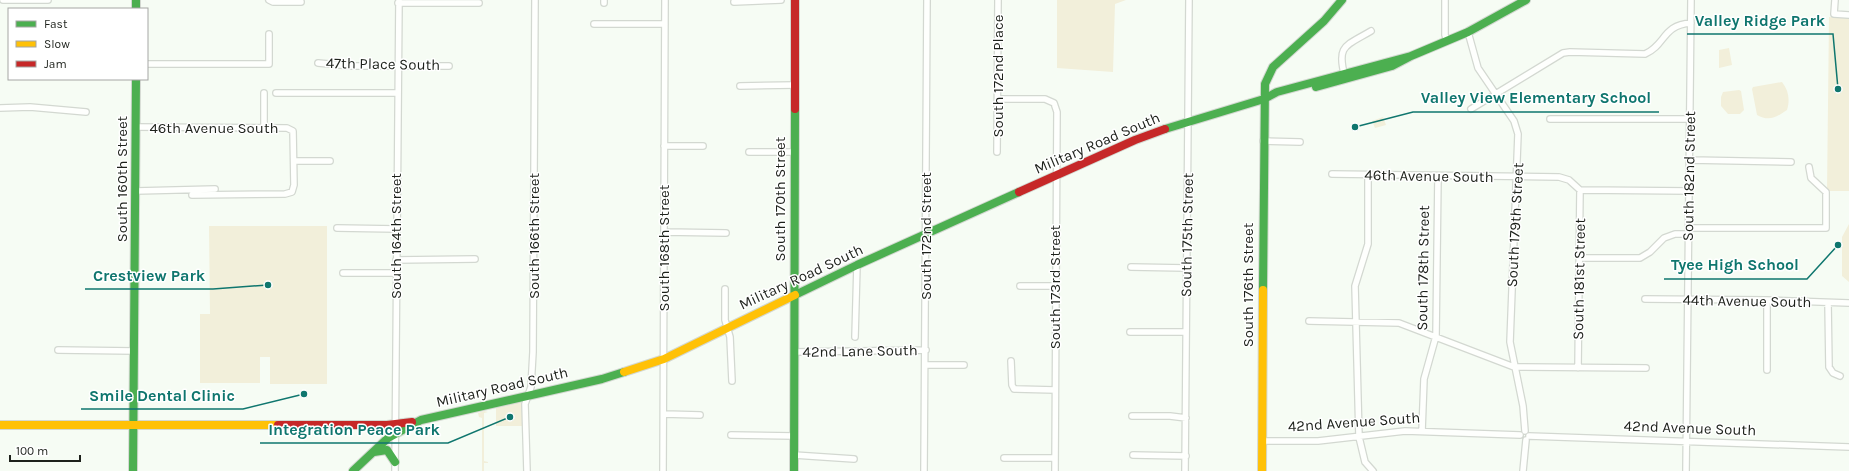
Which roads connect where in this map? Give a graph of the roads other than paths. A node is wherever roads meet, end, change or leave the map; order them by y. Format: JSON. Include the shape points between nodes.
{"nodes":[{"id":1,"x":3,"y":0,"type":"edge"},
{"id":2,"x":48,"y":0,"type":"edge"},
{"id":3,"x":269,"y":0,"type":"edge"},
{"id":4,"x":535,"y":0,"type":"edge"},
{"id":5,"x":665,"y":0,"type":"edge"},
{"id":6,"x":781,"y":0,"type":"edge"},
{"id":7,"x":796,"y":0,"type":"edge"},
{"id":8,"x":927,"y":0,"type":"edge"},
{"id":9,"x":998,"y":0,"type":"edge"},
{"id":10,"x":1189,"y":0,"type":"edge"},
{"id":11,"x":1342,"y":0,"type":"edge"},
{"id":12,"x":1445,"y":0,"type":"edge"},
{"id":13,"x":1526,"y":0,"type":"edge"},
{"id":14,"x":1691,"y":0,"type":"edge"},
{"id":15,"x":1834,"y":0,"type":"edge"},
{"id":16,"x":301,"y":2,"type":"dead end"},
{"id":17,"x":398,"y":2,"type":"edge"},
{"id":18,"x":734,"y":2,"type":"dead end"},
{"id":19,"x":479,"y":3,"type":"dead end"},
{"id":20,"x":1849,"y":14,"type":"edge"},
{"id":21,"x":1691,"y":23,"type":"junction"},
{"id":22,"x":594,"y":24,"type":"dead end"},
{"id":23,"x":664,"y":24,"type":"junction"},
{"id":24,"x":1370,"y":31,"type":"dead end"},
{"id":25,"x":1468,"y":32,"type":"junction"},
{"id":26,"x":269,"y":34,"type":"dead end"},
{"id":27,"x":1447,"y":41,"type":"junction"},
{"id":28,"x":318,"y":63,"type":"dead end"},
{"id":29,"x":148,"y":64,"type":"edge"},
{"id":30,"x":397,"y":66,"type":"junction"},
{"id":31,"x":449,"y":66,"type":"dead end"},
{"id":32,"x":1345,"y":76,"type":"junction"},
{"id":33,"x":136,"y":80,"type":"edge"},
{"id":34,"x":795,"y":85,"type":"junction"},
{"id":35,"x":740,"y":86,"type":"dead end"},
{"id":36,"x":264,"y":93,"type":"dead end"},
{"id":37,"x":276,"y":93,"type":"dead end"},
{"id":38,"x":397,"y":93,"type":"junction"},
{"id":39,"x":1496,"y":93,"type":"junction"},
{"id":40,"x":998,"y":99,"type":"junction"},
{"id":41,"x":1264,"y":99,"type":"junction"},
{"id":42,"x":0,"y":108,"type":"edge"},
{"id":43,"x":1472,"y":109,"type":"dead end"},
{"id":44,"x":86,"y":112,"type":"dead end"},
{"id":45,"x":1550,"y":119,"type":"dead end"},
{"id":46,"x":1690,"y":119,"type":"junction"},
{"id":47,"x":1188,"y":121,"type":"junction"},
{"id":48,"x":136,"y":127,"type":"junction"},
{"id":49,"x":264,"y":128,"type":"junction"},
{"id":50,"x":1263,"y":141,"type":"junction"},
{"id":51,"x":1300,"y":142,"type":"dead end"},
{"id":52,"x":664,"y":146,"type":"junction"},
{"id":53,"x":703,"y":146,"type":"dead end"},
{"id":54,"x":749,"y":152,"type":"dead end"},
{"id":55,"x":795,"y":152,"type":"junction"},
{"id":56,"x":997,"y":152,"type":"dead end"},
{"id":57,"x":1690,"y":160,"type":"junction"},
{"id":58,"x":295,"y":161,"type":"junction"},
{"id":59,"x":330,"y":161,"type":"dead end"},
{"id":60,"x":1791,"y":162,"type":"dead end"},
{"id":61,"x":1809,"y":167,"type":"dead end"},
{"id":62,"x":1332,"y":174,"type":"dead end"},
{"id":63,"x":1368,"y":175,"type":"junction"},
{"id":64,"x":1056,"y":176,"type":"junction"},
{"id":65,"x":1438,"y":176,"type":"junction"},
{"id":66,"x":1517,"y":177,"type":"junction"},
{"id":67,"x":215,"y":189,"type":"dead end"},
{"id":68,"x":1580,"y":190,"type":"junction"},
{"id":69,"x":136,"y":191,"type":"junction"},
{"id":70,"x":1690,"y":191,"type":"junction"},
{"id":71,"x":192,"y":195,"type":"dead end"},
{"id":72,"x":337,"y":228,"type":"dead end"},
{"id":73,"x":396,"y":229,"type":"junction"},
{"id":74,"x":1689,"y":231,"type":"junction"},
{"id":75,"x":664,"y":232,"type":"junction"},
{"id":76,"x":726,"y":233,"type":"dead end"},
{"id":77,"x":926,"y":235,"type":"junction"},
{"id":78,"x":1579,"y":258,"type":"junction"},
{"id":79,"x":475,"y":259,"type":"dead end"},
{"id":80,"x":396,"y":260,"type":"junction"},
{"id":81,"x":857,"y":266,"type":"junction"},
{"id":82,"x":1132,"y":267,"type":"dead end"},
{"id":83,"x":1186,"y":268,"type":"junction"},
{"id":84,"x":343,"y":273,"type":"dead end"},
{"id":85,"x":396,"y":273,"type":"junction"},
{"id":86,"x":1020,"y":286,"type":"dead end"},
{"id":87,"x":1055,"y":286,"type":"junction"},
{"id":88,"x":725,"y":290,"type":"dead end"},
{"id":89,"x":794,"y":296,"type":"junction"},
{"id":90,"x":1646,"y":299,"type":"dead end"},
{"id":91,"x":1688,"y":299,"type":"junction"},
{"id":92,"x":1767,"y":300,"type":"junction"},
{"id":93,"x":1828,"y":303,"type":"junction"},
{"id":94,"x":1849,"y":303,"type":"edge"},
{"id":95,"x":1356,"y":320,"type":"junction"},
{"id":96,"x":1310,"y":321,"type":"dead end"},
{"id":97,"x":727,"y":328,"type":"junction"},
{"id":98,"x":1130,"y":332,"type":"dead end"},
{"id":99,"x":1186,"y":332,"type":"junction"},
{"id":100,"x":1436,"y":336,"type":"junction"},
{"id":101,"x":855,"y":337,"type":"dead end"},
{"id":102,"x":58,"y":350,"type":"dead end"},
{"id":103,"x":926,"y":350,"type":"junction"},
{"id":104,"x":134,"y":352,"type":"junction"},
{"id":105,"x":794,"y":352,"type":"junction"},
{"id":106,"x":664,"y":359,"type":"junction"},
{"id":107,"x":1011,"y":361,"type":"dead end"},
{"id":108,"x":926,"y":365,"type":"junction"},
{"id":109,"x":964,"y":365,"type":"dead end"},
{"id":110,"x":1514,"y":368,"type":"junction"},
{"id":111,"x":1578,"y":368,"type":"junction"},
{"id":112,"x":1646,"y":368,"type":"dead end"},
{"id":113,"x":1767,"y":370,"type":"dead end"},
{"id":114,"x":1840,"y":376,"type":"dead end"},
{"id":115,"x":732,"y":381,"type":"dead end"},
{"id":116,"x":1055,"y":390,"type":"junction"},
{"id":117,"x":528,"y":395,"type":"junction"},
{"id":118,"x":664,"y":414,"type":"junction"},
{"id":119,"x":700,"y":415,"type":"dead end"},
{"id":120,"x":1132,"y":416,"type":"dead end"},
{"id":121,"x":1186,"y":418,"type":"junction"},
{"id":122,"x":421,"y":420,"type":"junction"},
{"id":123,"x":396,"y":424,"type":"junction"},
{"id":124,"x":0,"y":425,"type":"edge"},
{"id":125,"x":133,"y":425,"type":"junction"},
{"id":126,"x":372,"y":425,"type":"junction"},
{"id":127,"x":1422,"y":431,"type":"junction"},
{"id":128,"x":396,"y":433,"type":"junction"},
{"id":129,"x":731,"y":435,"type":"dead end"},
{"id":130,"x":794,"y":436,"type":"junction"},
{"id":131,"x":1527,"y":436,"type":"junction"},
{"id":132,"x":1359,"y":437,"type":"junction"},
{"id":133,"x":1262,"y":441,"type":"junction"},
{"id":134,"x":1686,"y":442,"type":"junction"},
{"id":135,"x":380,"y":445,"type":"junction"},
{"id":136,"x":1849,"y":447,"type":"edge"},
{"id":137,"x":372,"y":453,"type":"junction"},
{"id":138,"x":794,"y":455,"type":"junction"},
{"id":139,"x":1133,"y":456,"type":"dead end"},
{"id":140,"x":1186,"y":456,"type":"junction"},
{"id":141,"x":1004,"y":458,"type":"dead end"},
{"id":142,"x":1055,"y":458,"type":"junction"},
{"id":143,"x":854,"y":459,"type":"dead end"},
{"id":144,"x":395,"y":462,"type":"junction"},
{"id":145,"x":133,"y":471,"type":"edge"},
{"id":146,"x":353,"y":471,"type":"edge"},
{"id":147,"x":395,"y":471,"type":"edge"},
{"id":148,"x":527,"y":471,"type":"edge"},
{"id":149,"x":663,"y":471,"type":"edge"},
{"id":150,"x":794,"y":471,"type":"edge"},
{"id":151,"x":924,"y":471,"type":"edge"},
{"id":152,"x":1055,"y":471,"type":"edge"},
{"id":153,"x":1186,"y":471,"type":"edge"},
{"id":154,"x":1262,"y":471,"type":"edge"},
{"id":155,"x":1372,"y":471,"type":"edge"},
{"id":156,"x":1523,"y":471,"type":"edge"},
{"id":157,"x":1686,"y":471,"type":"edge"}],
"edges":[{"from":1,"to":2,"type":"street"},
{"from":3,"to":16,"type":"street"},
{"from":4,"to":117,"type":"street","name":"South 166th Street","via":[[533,352],[531,387]]},
{"from":5,"to":23,"type":"street","name":"South 168th Street"},
{"from":6,"to":18,"type":"street"},
{"from":7,"to":34,"type":"street","name":"South 170th Street"},
{"from":8,"to":77,"type":"street","name":"South 172nd Street"},
{"from":9,"to":40,"type":"street","name":"South 172nd Place"},
{"from":10,"to":47,"type":"street","name":"South 175th Street"},
{"from":11,"to":41,"type":"street","via":[[1324,21],[1273,67],[1265,84]]},
{"from":12,"to":27,"type":"street"},
{"from":13,"to":25,"type":"street","name":"Military Road South"},
{"from":14,"to":21,"type":"street","name":"South 182nd Street"},
{"from":15,"to":20,"type":"street","via":[[1834,14]]},
{"from":17,"to":19,"type":"street"},
{"from":17,"to":30,"type":"street","name":"South 164th Street"},
{"from":21,"to":39,"type":"street","via":[[1682,23],[1669,30],[1654,48],[1645,54],[1563,53]]},
{"from":21,"to":46,"type":"street","name":"South 182nd Street"},
{"from":22,"to":23,"type":"street"},
{"from":23,"to":52,"type":"street","name":"South 168th Street"},
{"from":24,"to":32,"type":"street","via":[[1343,51],[1340,60]]},
{"from":25,"to":27,"type":"street","name":"Military Road South"},
{"from":25,"to":39,"type":"street","name":"South 179th Street","via":[[1478,68]]},
{"from":26,"to":29,"type":"street","via":[[269,64]]},
{"from":27,"to":32,"type":"street","name":"Military Road South","via":[[1392,66]]},
{"from":28,"to":30,"type":"street","name":"47th Place South"},
{"from":30,"to":31,"type":"street","name":"47th Place South"},
{"from":30,"to":38,"type":"street","name":"South 164th Street"},
{"from":32,"to":41,"type":"street","name":"Military Road South"},
{"from":33,"to":48,"type":"street","name":"South 160th Street"},
{"from":34,"to":35,"type":"street"},
{"from":34,"to":55,"type":"street","name":"South 170th Street"},
{"from":36,"to":49,"type":"street"},
{"from":37,"to":38,"type":"street"},
{"from":38,"to":73,"type":"street","name":"South 164th Street"},
{"from":39,"to":43,"type":"street"},
{"from":39,"to":66,"type":"street","name":"South 179th Street","via":[[1517,127]]},
{"from":40,"to":56,"type":"street","name":"South 172nd Place"},
{"from":40,"to":64,"type":"street","name":"South 173rd Street","via":[[1045,99],[1054,103],[1057,112]]},
{"from":41,"to":47,"type":"street","name":"Military Road South"},
{"from":41,"to":50,"type":"street","name":"South 176th Street"},
{"from":42,"to":44,"type":"street","via":[[30,107]]},
{"from":45,"to":46,"type":"street"},
{"from":46,"to":57,"type":"street","name":"South 182nd Street"},
{"from":47,"to":64,"type":"street","name":"Military Road South","via":[[1135,140]]},
{"from":47,"to":83,"type":"street","name":"South 175th Street"},
{"from":48,"to":49,"type":"street","name":"46th Avenue South"},
{"from":48,"to":69,"type":"street","name":"South 160th Street"},
{"from":49,"to":58,"type":"street","name":"46th Avenue South","via":[[291,129],[294,134]]},
{"from":50,"to":51,"type":"street"},
{"from":50,"to":133,"type":"street","name":"South 176th Street"},
{"from":52,"to":53,"type":"street"},
{"from":52,"to":75,"type":"street","name":"South 168th Street"},
{"from":54,"to":55,"type":"street"},
{"from":55,"to":89,"type":"street","name":"South 170th Street"},
{"from":57,"to":60,"type":"street"},
{"from":57,"to":70,"type":"street","name":"South 182nd Street"},
{"from":58,"to":59,"type":"street"},
{"from":58,"to":71,"type":"street","via":[[293,191],[285,194]]},
{"from":61,"to":74,"type":"street","via":[[1811,178],[1826,192],[1826,228]]},
{"from":62,"to":63,"type":"street","name":"46th Avenue South"},
{"from":63,"to":65,"type":"street","name":"46th Avenue South"},
{"from":63,"to":95,"type":"street","via":[[1368,244],[1355,286]]},
{"from":64,"to":77,"type":"street","name":"Military Road South"},
{"from":64,"to":87,"type":"street","name":"South 173rd Street"},
{"from":65,"to":66,"type":"street","name":"46th Avenue South"},
{"from":65,"to":100,"type":"street","name":"South 178th Street"},
{"from":66,"to":68,"type":"street","name":"46th Avenue South","via":[[1559,177],[1569,180]]},
{"from":66,"to":110,"type":"street","name":"South 179th Street","via":[[1510,342]]},
{"from":67,"to":69,"type":"street"},
{"from":68,"to":70,"type":"street"},
{"from":68,"to":78,"type":"street","name":"South 181st Street"},
{"from":69,"to":104,"type":"street","name":"South 160th Street"},
{"from":70,"to":74,"type":"street","name":"South 182nd Street"},
{"from":72,"to":73,"type":"street"},
{"from":73,"to":80,"type":"street","name":"South 164th Street"},
{"from":74,"to":78,"type":"street","via":[[1664,238],[1640,258]]},
{"from":74,"to":91,"type":"street","name":"South 182nd Street"},
{"from":75,"to":76,"type":"street"},
{"from":75,"to":106,"type":"street","name":"South 168th Street"},
{"from":77,"to":81,"type":"street","name":"Military Road South"},
{"from":77,"to":103,"type":"street","name":"South 172nd Street"},
{"from":78,"to":111,"type":"street","name":"South 181st Street"},
{"from":79,"to":80,"type":"street"},
{"from":80,"to":85,"type":"street","name":"South 164th Street"},
{"from":81,"to":89,"type":"street","name":"Military Road South"},
{"from":81,"to":101,"type":"street"},
{"from":82,"to":83,"type":"street"},
{"from":83,"to":99,"type":"street","name":"South 175th Street"},
{"from":84,"to":85,"type":"street"},
{"from":85,"to":123,"type":"street","name":"South 164th Street"},
{"from":86,"to":87,"type":"street"},
{"from":87,"to":116,"type":"street","name":"South 173rd Street"},
{"from":88,"to":97,"type":"street"},
{"from":89,"to":97,"type":"street","name":"Military Road South"},
{"from":89,"to":105,"type":"street","name":"South 170th Street"},
{"from":90,"to":91,"type":"street","name":"44th Avenue South"},
{"from":91,"to":92,"type":"street","name":"44th Avenue South"},
{"from":91,"to":134,"type":"street","name":"South 182nd Street"},
{"from":92,"to":93,"type":"street","name":"44th Avenue South"},
{"from":92,"to":113,"type":"street"},
{"from":93,"to":94,"type":"street","name":"44th Avenue South"},
{"from":93,"to":114,"type":"street","via":[[1829,366],[1832,373]]},
{"from":95,"to":96,"type":"street"},
{"from":95,"to":100,"type":"street","via":[[1399,322]]},
{"from":95,"to":132,"type":"street"},
{"from":97,"to":106,"type":"street","name":"Military Road South"},
{"from":97,"to":115,"type":"street","via":[[732,353]]},
{"from":98,"to":99,"type":"street"},
{"from":99,"to":121,"type":"street","name":"South 175th Street"},
{"from":100,"to":110,"type":"street"},
{"from":100,"to":127,"type":"street","name":"South 178th Street","via":[[1424,379]]},
{"from":102,"to":104,"type":"street"},
{"from":103,"to":105,"type":"street","name":"42nd Lane South"},
{"from":103,"to":108,"type":"street","name":"South 172nd Street"},
{"from":104,"to":125,"type":"street","name":"South 160th Street"},
{"from":105,"to":130,"type":"street","name":"South 170th Street"},
{"from":106,"to":117,"type":"street","name":"Military Road South","via":[[602,379]]},
{"from":106,"to":118,"type":"street","name":"South 168th Street"},
{"from":107,"to":116,"type":"street","via":[[1014,389]]},
{"from":108,"to":109,"type":"street"},
{"from":108,"to":151,"type":"street","name":"South 172nd Street"},
{"from":110,"to":111,"type":"street"},
{"from":110,"to":131,"type":"street","name":"South 179th Street"},
{"from":111,"to":112,"type":"street"},
{"from":116,"to":142,"type":"street","name":"South 173rd Street"},
{"from":117,"to":122,"type":"street","name":"Military Road South"},
{"from":117,"to":148,"type":"street","name":"South 166th Street"},
{"from":118,"to":119,"type":"street"},
{"from":118,"to":149,"type":"street","name":"South 168th Street"},
{"from":120,"to":121,"type":"street"},
{"from":121,"to":140,"type":"street","name":"South 175th Street"},
{"from":122,"to":123,"type":"street"},
{"from":122,"to":128,"type":"street","name":"Military Road South"},
{"from":123,"to":126,"type":"street"},
{"from":123,"to":128,"type":"street","name":"South 164th Street"},
{"from":124,"to":125,"type":"street"},
{"from":125,"to":126,"type":"street"},
{"from":125,"to":145,"type":"street","name":"South 160th Street"},
{"from":126,"to":135,"type":"street","via":[[382,433]]},
{"from":127,"to":131,"type":"street","name":"42nd Avenue South","via":[[1520,435],[1521,433]]},
{"from":127,"to":132,"type":"street","name":"42nd Avenue South","via":[[1395,431]]},
{"from":128,"to":135,"type":"street","name":"Military Road South"},
{"from":128,"to":144,"type":"street","name":"South 164th Street"},
{"from":129,"to":130,"type":"street"},
{"from":130,"to":138,"type":"street","name":"South 170th Street"},
{"from":131,"to":134,"type":"street","name":"42nd Avenue South"},
{"from":131,"to":156,"type":"street","name":"South 179th Street"},
{"from":132,"to":133,"type":"street","name":"42nd Avenue South","via":[[1318,441]]},
{"from":132,"to":155,"type":"street","via":[[1365,462]]},
{"from":133,"to":154,"type":"street","name":"South 176th Street"},
{"from":134,"to":136,"type":"street","name":"42nd Avenue South"},
{"from":134,"to":157,"type":"street","name":"South 182nd Street"},
{"from":135,"to":137,"type":"street","name":"Military Road South"},
{"from":137,"to":144,"type":"street","via":[[387,450]]},
{"from":137,"to":146,"type":"street","name":"Military Road South"},
{"from":138,"to":143,"type":"street"},
{"from":138,"to":150,"type":"street","name":"South 170th Street"},
{"from":139,"to":140,"type":"street"},
{"from":140,"to":153,"type":"street","name":"South 175th Street"},
{"from":141,"to":142,"type":"street"},
{"from":142,"to":152,"type":"street","name":"South 173rd Street"},
{"from":144,"to":147,"type":"street","name":"South 164th Street"}]}
